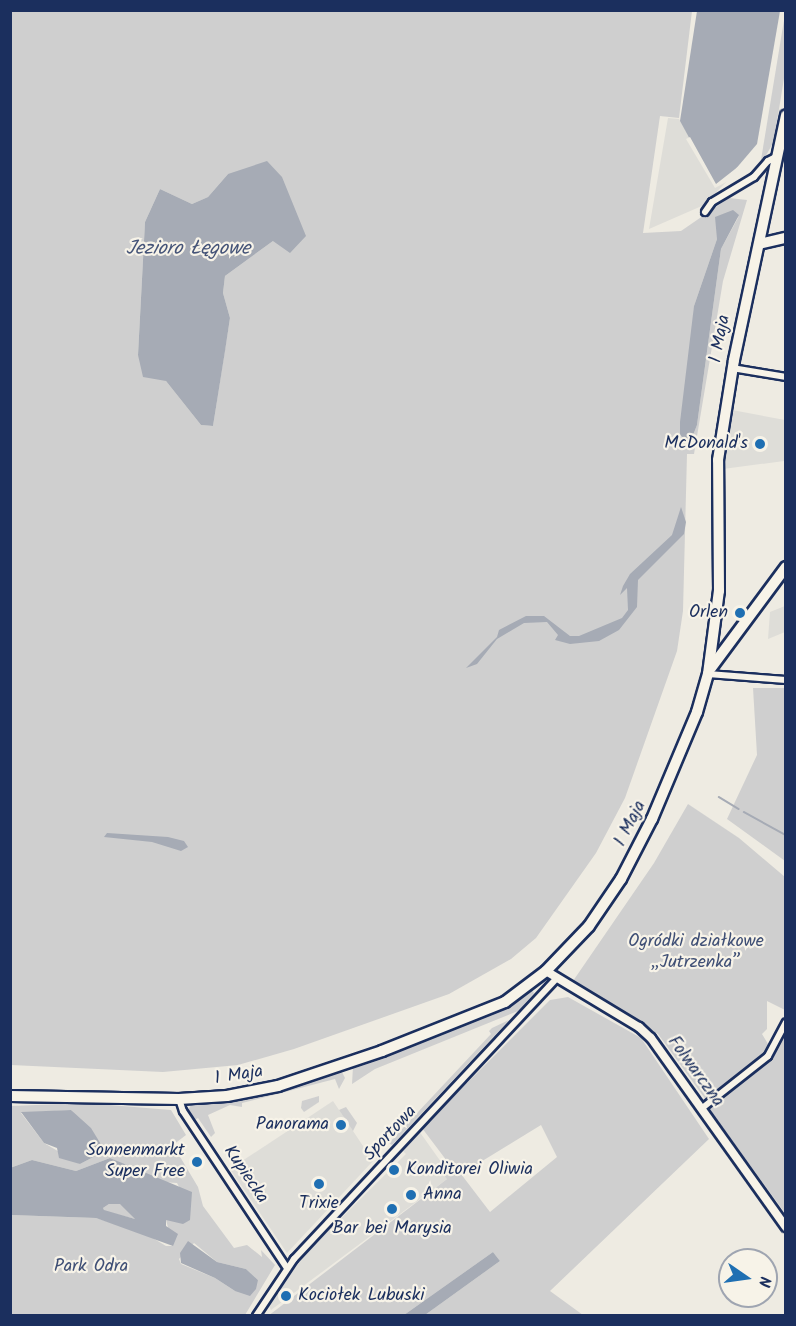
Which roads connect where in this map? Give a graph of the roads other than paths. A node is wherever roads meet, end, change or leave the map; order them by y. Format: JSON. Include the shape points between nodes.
{"nodes":[{"id":1,"x":786,"y":115,"type":"edge"},
{"id":2,"x":779,"y":155,"type":"junction"},
{"id":3,"x":705,"y":212,"type":"dead end"},
{"id":4,"x":786,"y":238,"type":"edge"},
{"id":5,"x":759,"y":244,"type":"junction"},
{"id":6,"x":732,"y":369,"type":"junction"},
{"id":7,"x":786,"y":377,"type":"edge"},
{"id":8,"x":786,"y":567,"type":"edge"},
{"id":9,"x":717,"y":625,"type":"junction"},
{"id":10,"x":736,"y":631,"type":"junction"},
{"id":11,"x":708,"y":674,"type":"junction"},
{"id":12,"x":786,"y":680,"type":"edge"},
{"id":13,"x":546,"y":971,"type":"junction"},
{"id":14,"x":555,"y":980,"type":"junction"},
{"id":15,"x":786,"y":1022,"type":"edge"},
{"id":16,"x":10,"y":1096,"type":"edge"},
{"id":17,"x":179,"y":1099,"type":"junction"},
{"id":18,"x":701,"y":1109,"type":"junction"},
{"id":19,"x":786,"y":1227,"type":"edge"},
{"id":20,"x":286,"y":1268,"type":"junction"},
{"id":21,"x":256,"y":1316,"type":"edge"}],
"edges":[{"from":1,"to":2,"type":"main road","name":"1 Maja"},
{"from":2,"to":3,"type":"street","via":[[754,177],[712,202]]},
{"from":2,"to":5,"type":"main road","name":"1 Maja"},
{"from":4,"to":5,"type":"main road"},
{"from":5,"to":6,"type":"main road","name":"1 Maja"},
{"from":6,"to":7,"type":"street"},
{"from":6,"to":9,"type":"main road","name":"1 Maja","via":[[717,466]]},
{"from":8,"to":10,"type":"main road"},
{"from":9,"to":10,"type":"main road","via":[[724,633]]},
{"from":9,"to":11,"type":"main road","name":"1 Maja"},
{"from":10,"to":11,"type":"main road"},
{"from":11,"to":12,"type":"street"},
{"from":11,"to":13,"type":"main road","name":"1 Maja","via":[[672,775],[621,879],[589,926]]},
{"from":13,"to":14,"type":"street","name":"Folwarczna"},
{"from":13,"to":17,"type":"main road","name":"1 Maja","via":[[490,1009],[329,1070],[263,1090]]},
{"from":14,"to":18,"type":"street","name":"Folwarczna","via":[[639,1027]]},
{"from":14,"to":20,"type":"street","name":"Sportowa"},
{"from":15,"to":18,"type":"street","via":[[768,1056]]},
{"from":16,"to":17,"type":"main road","name":"1 Maja"},
{"from":17,"to":20,"type":"street","name":"Kupiecka","via":[[183,1111]]},
{"from":18,"to":19,"type":"street","name":"Folwarczna"},
{"from":20,"to":21,"type":"street","name":"Sportowa"}]}
